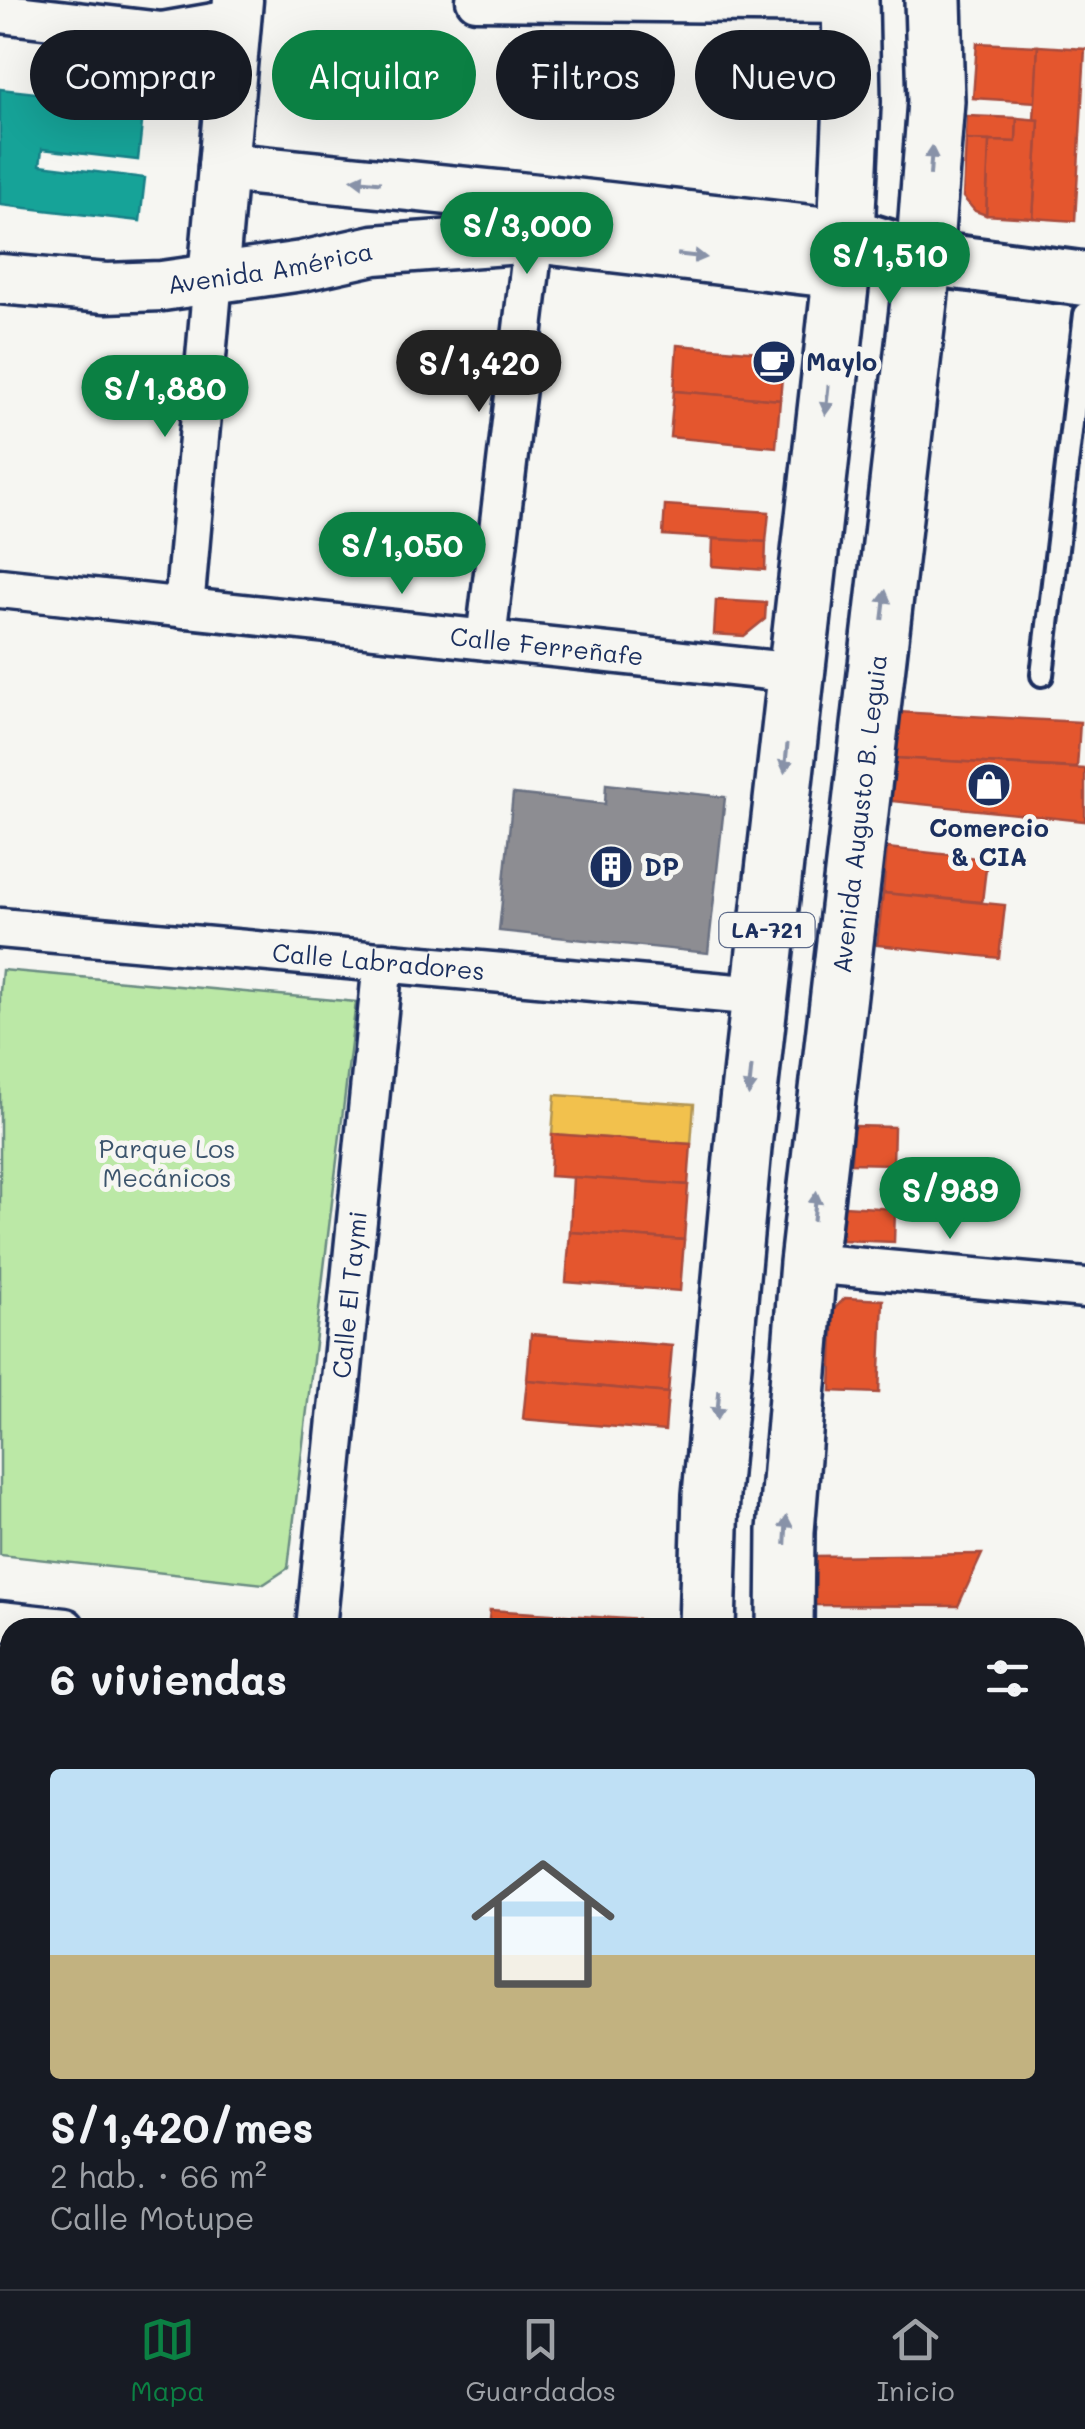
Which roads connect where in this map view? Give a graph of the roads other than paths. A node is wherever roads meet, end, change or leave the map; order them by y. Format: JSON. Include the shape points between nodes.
{"nodes":[{"id":1,"x":476,"y":0,"type":"edge"},
{"id":2,"x":933,"y":0,"type":"edge"},
{"id":3,"x":850,"y":2,"type":"edge"},
{"id":4,"x":238,"y":10,"type":"edge"},
{"id":5,"x":0,"y":13,"type":"edge"},
{"id":6,"x":223,"y":167,"type":"junction"},
{"id":7,"x":536,"y":218,"type":"junction"},
{"id":8,"x":843,"y":254,"type":"junction"},
{"id":9,"x":924,"y":258,"type":"junction"},
{"id":10,"x":0,"y":278,"type":"edge"},
{"id":11,"x":214,"y":278,"type":"junction"},
{"id":12,"x":1085,"y":279,"type":"edge"},
{"id":13,"x":1085,"y":314,"type":"edge"},
{"id":14,"x":0,"y":588,"type":"edge"},
{"id":15,"x":184,"y":608,"type":"junction"},
{"id":16,"x":486,"y":640,"type":"junction"},
{"id":17,"x":796,"y":673,"type":"junction"},
{"id":18,"x":1042,"y":674,"type":"dead end"},
{"id":19,"x":0,"y":928,"type":"edge"},
{"id":20,"x":383,"y":962,"type":"junction"},
{"id":21,"x":760,"y":996,"type":"junction"},
{"id":22,"x":808,"y":1263,"type":"junction"},
{"id":23,"x":1085,"y":1288,"type":"edge"},
{"id":24,"x":317,"y":1618,"type":"edge"},
{"id":25,"x":707,"y":1618,"type":"edge"},
{"id":26,"x":785,"y":1618,"type":"edge"}],
"edges":[{"from":1,"to":3,"type":"street"},
{"from":9,"to":2,"type":"main road","name":"Avenida Augusto B. Leguia","one_way":true,"via":[[936,101]]},
{"from":3,"to":8,"type":"main road"},
{"from":4,"to":5,"type":"street","via":[[162,32]]},
{"from":4,"to":6,"type":"street"},
{"from":7,"to":6,"type":"street","name":"Avenida América","one_way":true},
{"from":6,"to":11,"type":"street"},
{"from":7,"to":8,"type":"street","name":"Avenida América"},
{"from":7,"to":11,"type":"street","name":"Avenida América"},
{"from":7,"to":16,"type":"street"},
{"from":8,"to":9,"type":"main road"},
{"from":8,"to":17,"type":"main road","number":"LA-721","one_way":true},
{"from":9,"to":12,"type":"main road"},
{"from":22,"to":9,"type":"main road","name":"Avenida Augusto B. Leguia","number":"LA-721","one_way":true},
{"from":10,"to":11,"type":"street","name":"Avenida América","via":[[106,288]]},
{"from":11,"to":15,"type":"street"},
{"from":13,"to":18,"type":"lane"},
{"from":14,"to":15,"type":"street","name":"Calle Ferreñafe"},
{"from":15,"to":16,"type":"street","name":"Calle Ferreñafe"},
{"from":16,"to":17,"type":"street","name":"Calle Ferreñafe"},
{"from":17,"to":21,"type":"main road","number":"LA-721","one_way":true},
{"from":19,"to":20,"type":"street","name":"Calle Labradores"},
{"from":20,"to":21,"type":"street","name":"Calle Labradores"},
{"from":20,"to":24,"type":"street","name":"Calle El Taymi"},
{"from":21,"to":25,"type":"main road","number":"LA-721","one_way":true,"via":[[716,1424]]},
{"from":22,"to":23,"type":"street"},
{"from":26,"to":22,"type":"main road","name":"Avenida Augusto B. Leguia","number":"LA-721","one_way":true}]}
